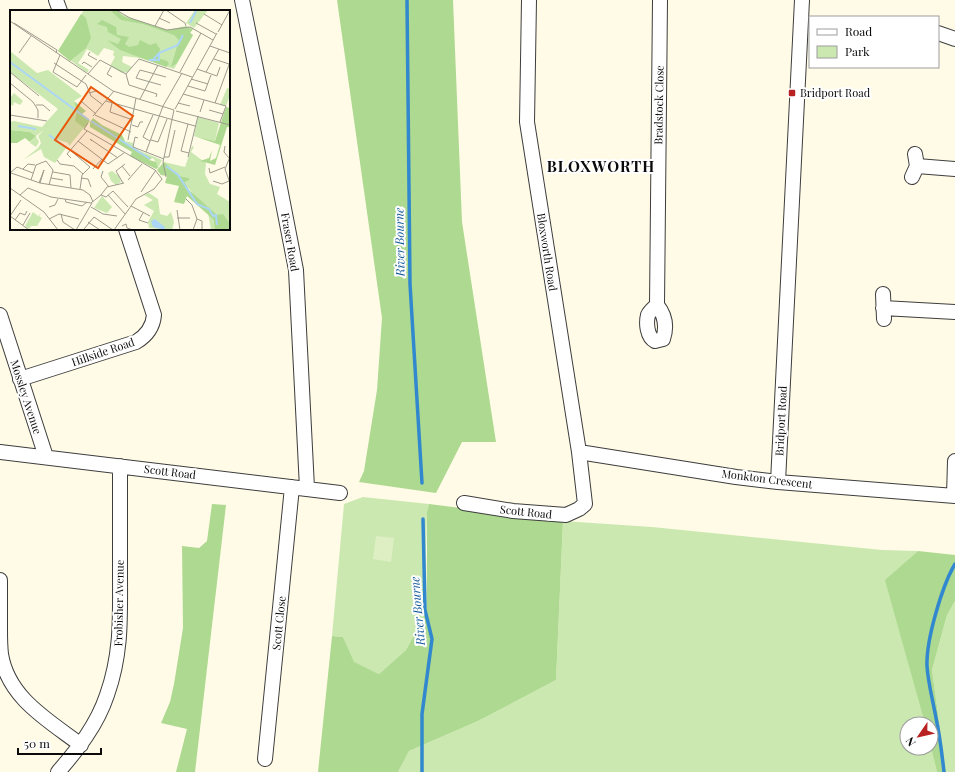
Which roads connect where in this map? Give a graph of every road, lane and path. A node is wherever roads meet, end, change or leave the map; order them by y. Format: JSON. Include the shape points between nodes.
{"nodes":[{"id":1,"x":56,"y":0,"type":"edge"},
{"id":2,"x":242,"y":0,"type":"edge"},
{"id":3,"x":528,"y":0,"type":"edge"},
{"id":4,"x":660,"y":0,"type":"edge"},
{"id":5,"x":802,"y":0,"type":"edge"},
{"id":6,"x":60,"y":10,"type":"edge"},
{"id":7,"x":805,"y":27,"type":"edge"},
{"id":8,"x":939,"y":33,"type":"edge"},
{"id":9,"x":955,"y":39,"type":"edge"},
{"id":10,"x":915,"y":166,"type":"dead end"},
{"id":11,"x":955,"y":169,"type":"edge"},
{"id":12,"x":126,"y":230,"type":"edge"},
{"id":13,"x":657,"y":305,"type":"dead end"},
{"id":14,"x":883,"y":307,"type":"dead end"},
{"id":15,"x":955,"y":312,"type":"edge"},
{"id":16,"x":0,"y":315,"type":"edge"},
{"id":17,"x":20,"y":379,"type":"junction"},
{"id":18,"x":0,"y":452,"type":"edge"},
{"id":19,"x":579,"y":452,"type":"junction"},
{"id":20,"x":46,"y":457,"type":"junction"},
{"id":21,"x":955,"y":461,"type":"edge"},
{"id":22,"x":120,"y":466,"type":"junction"},
{"id":23,"x":778,"y":482,"type":"junction"},
{"id":24,"x":292,"y":487,"type":"junction"},
{"id":25,"x":307,"y":488,"type":"junction"},
{"id":26,"x":340,"y":493,"type":"dead end"},
{"id":27,"x":954,"y":496,"type":"edge"},
{"id":28,"x":464,"y":503,"type":"dead end"},
{"id":29,"x":585,"y":504,"type":"joint"},
{"id":30,"x":0,"y":580,"type":"edge"},
{"id":31,"x":81,"y":745,"type":"junction"},
{"id":32,"x":265,"y":759,"type":"dead end"},
{"id":33,"x":58,"y":772,"type":"edge"}],
"edges":[{"from":1,"to":6,"type":"street"},
{"from":2,"to":25,"type":"street","name":"Fraser Road","via":[[296,270]]},
{"from":3,"to":19,"type":"street","name":"Bloxworth Road","via":[[527,122]]},
{"from":4,"to":13,"type":"street","name":"Bradstock Close"},
{"from":5,"to":7,"type":"street","name":"Bridport Road"},
{"from":7,"to":23,"type":"street","name":"Bridport Road"},
{"from":8,"to":9,"type":"street"},
{"from":10,"to":11,"type":"street"},
{"from":12,"to":17,"type":"street","name":"Hillside Road","via":[[153,309],[154,320],[148,332],[136,342]]},
{"from":14,"to":15,"type":"street"},
{"from":16,"to":17,"type":"street","name":"Mossley Avenue"},
{"from":17,"to":20,"type":"street","name":"Mossley Avenue"},
{"from":18,"to":20,"type":"street","name":"Scott Road"},
{"from":19,"to":23,"type":"street","name":"Monkton Crescent"},
{"from":19,"to":29,"type":"street","name":"Bloxworth Road"},
{"from":20,"to":22,"type":"street","name":"Scott Road"},
{"from":21,"to":27,"type":"street"},
{"from":22,"to":24,"type":"street","name":"Scott Road"},
{"from":22,"to":31,"type":"street","name":"Frobisher Avenue","via":[[120,638],[115,670],[107,697]]},
{"from":23,"to":27,"type":"street","name":"Monkton Crescent"},
{"from":24,"to":25,"type":"street","name":"Scott Road"},
{"from":24,"to":32,"type":"street","name":"Scott Close"},
{"from":25,"to":26,"type":"street","name":"Scott Road"},
{"from":28,"to":29,"type":"street","name":"Scott Road","via":[[566,516]]},
{"from":30,"to":31,"type":"street","via":[[0,652],[8,678],[28,704]]},
{"from":31,"to":33,"type":"street","name":"Frobisher Avenue"}]}
